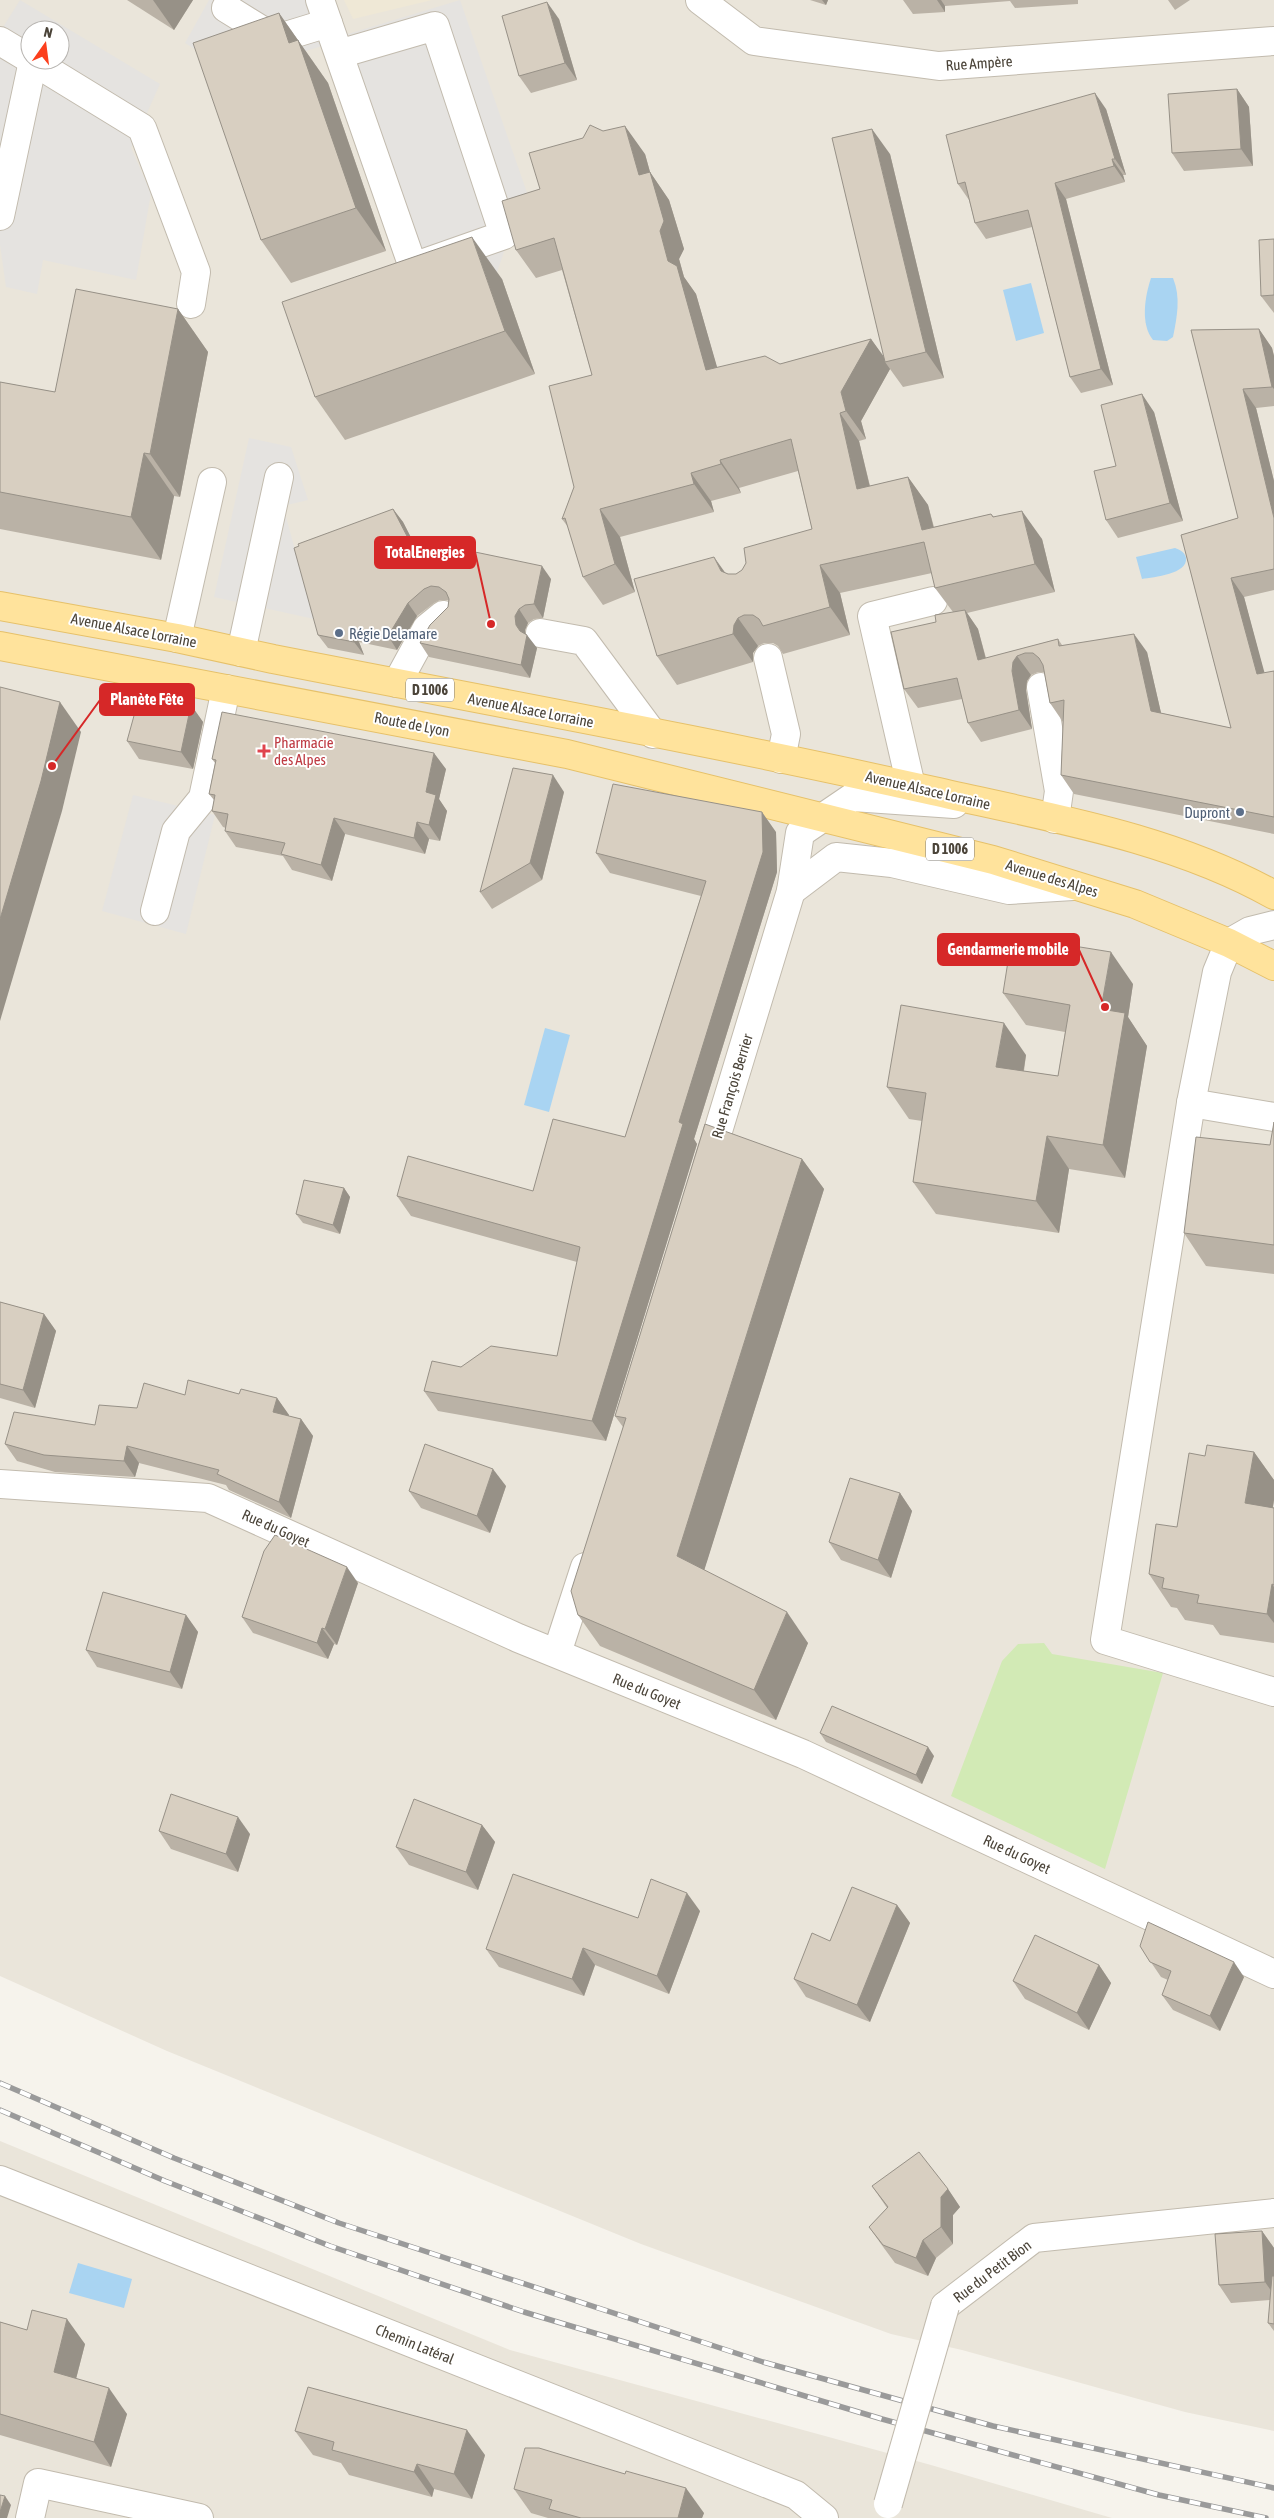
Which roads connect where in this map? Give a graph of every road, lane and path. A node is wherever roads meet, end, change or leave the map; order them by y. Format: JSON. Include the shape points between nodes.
{"nodes":[{"id":1,"x":700,"y":0,"type":"edge"},
{"id":2,"x":226,"y":8,"type":"dead end"},
{"id":3,"x":324,"y":12,"type":"edge"},
{"id":4,"x":0,"y":41,"type":"edge"},
{"id":5,"x":1274,"y":41,"type":"edge"},
{"id":6,"x":20,"y":53,"type":"edge"},
{"id":7,"x":339,"y":54,"type":"junction"},
{"id":8,"x":30,"y":70,"type":"edge"},
{"id":9,"x":48,"y":70,"type":"edge"},
{"id":10,"x":0,"y":216,"type":"edge"},
{"id":11,"x":191,"y":304,"type":"dead end"},
{"id":12,"x":279,"y":476,"type":"dead end"},
{"id":13,"x":212,"y":482,"type":"dead end"},
{"id":14,"x":933,"y":601,"type":"edge"},
{"id":15,"x":0,"y":606,"type":"edge"},
{"id":16,"x":443,"y":615,"type":"edge"},
{"id":17,"x":540,"y":633,"type":"dead end"},
{"id":18,"x":177,"y":638,"type":"junction"},
{"id":19,"x":0,"y":646,"type":"edge"},
{"id":20,"x":240,"y":652,"type":"junction"},
{"id":21,"x":768,"y":658,"type":"dead end"},
{"id":22,"x":397,"y":683,"type":"junction"},
{"id":23,"x":1041,"y":687,"type":"edge"},
{"id":24,"x":226,"y":689,"type":"junction"},
{"id":25,"x":653,"y":734,"type":"junction"},
{"id":26,"x":781,"y":759,"type":"junction"},
{"id":27,"x":911,"y":786,"type":"junction"},
{"id":28,"x":1002,"y":807,"type":"junction"},
{"id":29,"x":821,"y":818,"type":"junction"},
{"id":30,"x":1055,"y":819,"type":"junction"},
{"id":31,"x":1078,"y":885,"type":"junction"},
{"id":32,"x":1268,"y":885,"type":"edge"},
{"id":33,"x":791,"y":891,"type":"junction"},
{"id":34,"x":155,"y":911,"type":"dead end"},
{"id":35,"x":1274,"y":925,"type":"edge"},
{"id":36,"x":1229,"y":943,"type":"junction"},
{"id":37,"x":1274,"y":966,"type":"edge"},
{"id":38,"x":1191,"y":1103,"type":"junction"},
{"id":39,"x":1274,"y":1117,"type":"edge"},
{"id":40,"x":702,"y":1185,"type":"edge"},
{"id":41,"x":0,"y":1484,"type":"edge"},
{"id":42,"x":591,"y":1545,"type":"edge"},
{"id":43,"x":557,"y":1653,"type":"junction"},
{"id":44,"x":1274,"y":1692,"type":"edge"},
{"id":45,"x":1274,"y":1974,"type":"edge"},
{"id":46,"x":0,"y":2180,"type":"edge"},
{"id":47,"x":1274,"y":2213,"type":"edge"},
{"id":48,"x":886,"y":2511,"type":"edge"},
{"id":49,"x":30,"y":2518,"type":"edge"},
{"id":50,"x":199,"y":2518,"type":"edge"},
{"id":51,"x":824,"y":2518,"type":"edge"}],
"edges":[{"from":1,"to":5,"type":"street","name":"Rue Ampère","via":[[754,41],[939,66]]},
{"from":2,"to":3,"type":"street","via":[[276,39]]},
{"from":3,"to":7,"type":"street"},
{"from":4,"to":6,"type":"street"},
{"from":7,"to":7,"type":"street","via":[[412,267],[504,235],[435,26]]},
{"from":8,"to":10,"type":"street"},
{"from":9,"to":11,"type":"street","via":[[142,128],[196,272]]},
{"from":12,"to":20,"type":"street"},
{"from":13,"to":18,"type":"street"},
{"from":14,"to":27,"type":"street","via":[[872,616]]},
{"from":15,"to":18,"type":"main road","name":"Avenue Alsace Lorraine","number":"D 1006"},
{"from":16,"to":22,"type":"street","via":[[427,628]]},
{"from":17,"to":25,"type":"street","via":[[584,641]]},
{"from":18,"to":20,"type":"main road","name":"Avenue Alsace Lorraine","number":"D 1006"},
{"from":19,"to":24,"type":"main road","name":"Route de Lyon","number":"D 1006"},
{"from":20,"to":22,"type":"main road","name":"Avenue Alsace Lorraine","number":"D 1006"},
{"from":21,"to":26,"type":"street","via":[[786,734]]},
{"from":22,"to":25,"type":"main road","name":"Avenue Alsace Lorraine","number":"D 1006"},
{"from":23,"to":30,"type":"street","via":[[1059,791]]},
{"from":24,"to":29,"type":"main road","name":"Route de Lyon","number":"D 1006","via":[[567,754]]},
{"from":24,"to":34,"type":"street","via":[[203,798],[176,832]]},
{"from":25,"to":26,"type":"main road","name":"Avenue Alsace Lorraine","number":"D 1006"},
{"from":26,"to":27,"type":"main road","name":"Avenue Alsace Lorraine","number":"D 1006"},
{"from":27,"to":28,"type":"main road","name":"Avenue Alsace Lorraine","number":"D 1006"},
{"from":28,"to":29,"type":"street","name":"Avenue Alsace Lorraine","via":[[853,797]]},
{"from":28,"to":30,"type":"main road","name":"Avenue Alsace Lorraine","number":"D 1006"},
{"from":29,"to":31,"type":"main road","name":"Avenue des Alpes","number":"D 1006","via":[[993,860]]},
{"from":29,"to":33,"type":"street","name":"Rue François Berrier","via":[[800,833]]},
{"from":30,"to":32,"type":"main road","name":"Avenue Alsace Lorraine","number":"D 1006","via":[[1172,849]]},
{"from":31,"to":33,"type":"street","via":[[1009,890],[892,863],[836,857]]},
{"from":31,"to":36,"type":"main road","name":"Avenue des Alpes","number":"D 1006","via":[[1135,904]]},
{"from":33,"to":40,"type":"street","name":"Rue François Berrier"},
{"from":35,"to":36,"type":"street","via":[[1250,931]]},
{"from":36,"to":37,"type":"main road","name":"Avenue des Alpes","number":"D 1006"},
{"from":36,"to":38,"type":"street","via":[[1217,972]]},
{"from":38,"to":39,"type":"street"},
{"from":38,"to":44,"type":"street","via":[[1105,1640]]},
{"from":41,"to":43,"type":"street","name":"Rue du Goyet","via":[[208,1498]]},
{"from":42,"to":43,"type":"street"},
{"from":43,"to":45,"type":"street","name":"Rue du Goyet","via":[[803,1754]]},
{"from":46,"to":51,"type":"street","name":"Chemin Latéral","via":[[796,2495]]},
{"from":47,"to":48,"type":"street","name":"Rue du Petit Bion","bridge":true,"via":[[1034,2238],[945,2306]]},
{"from":49,"to":50,"type":"street","via":[[38,2483]]}]}
